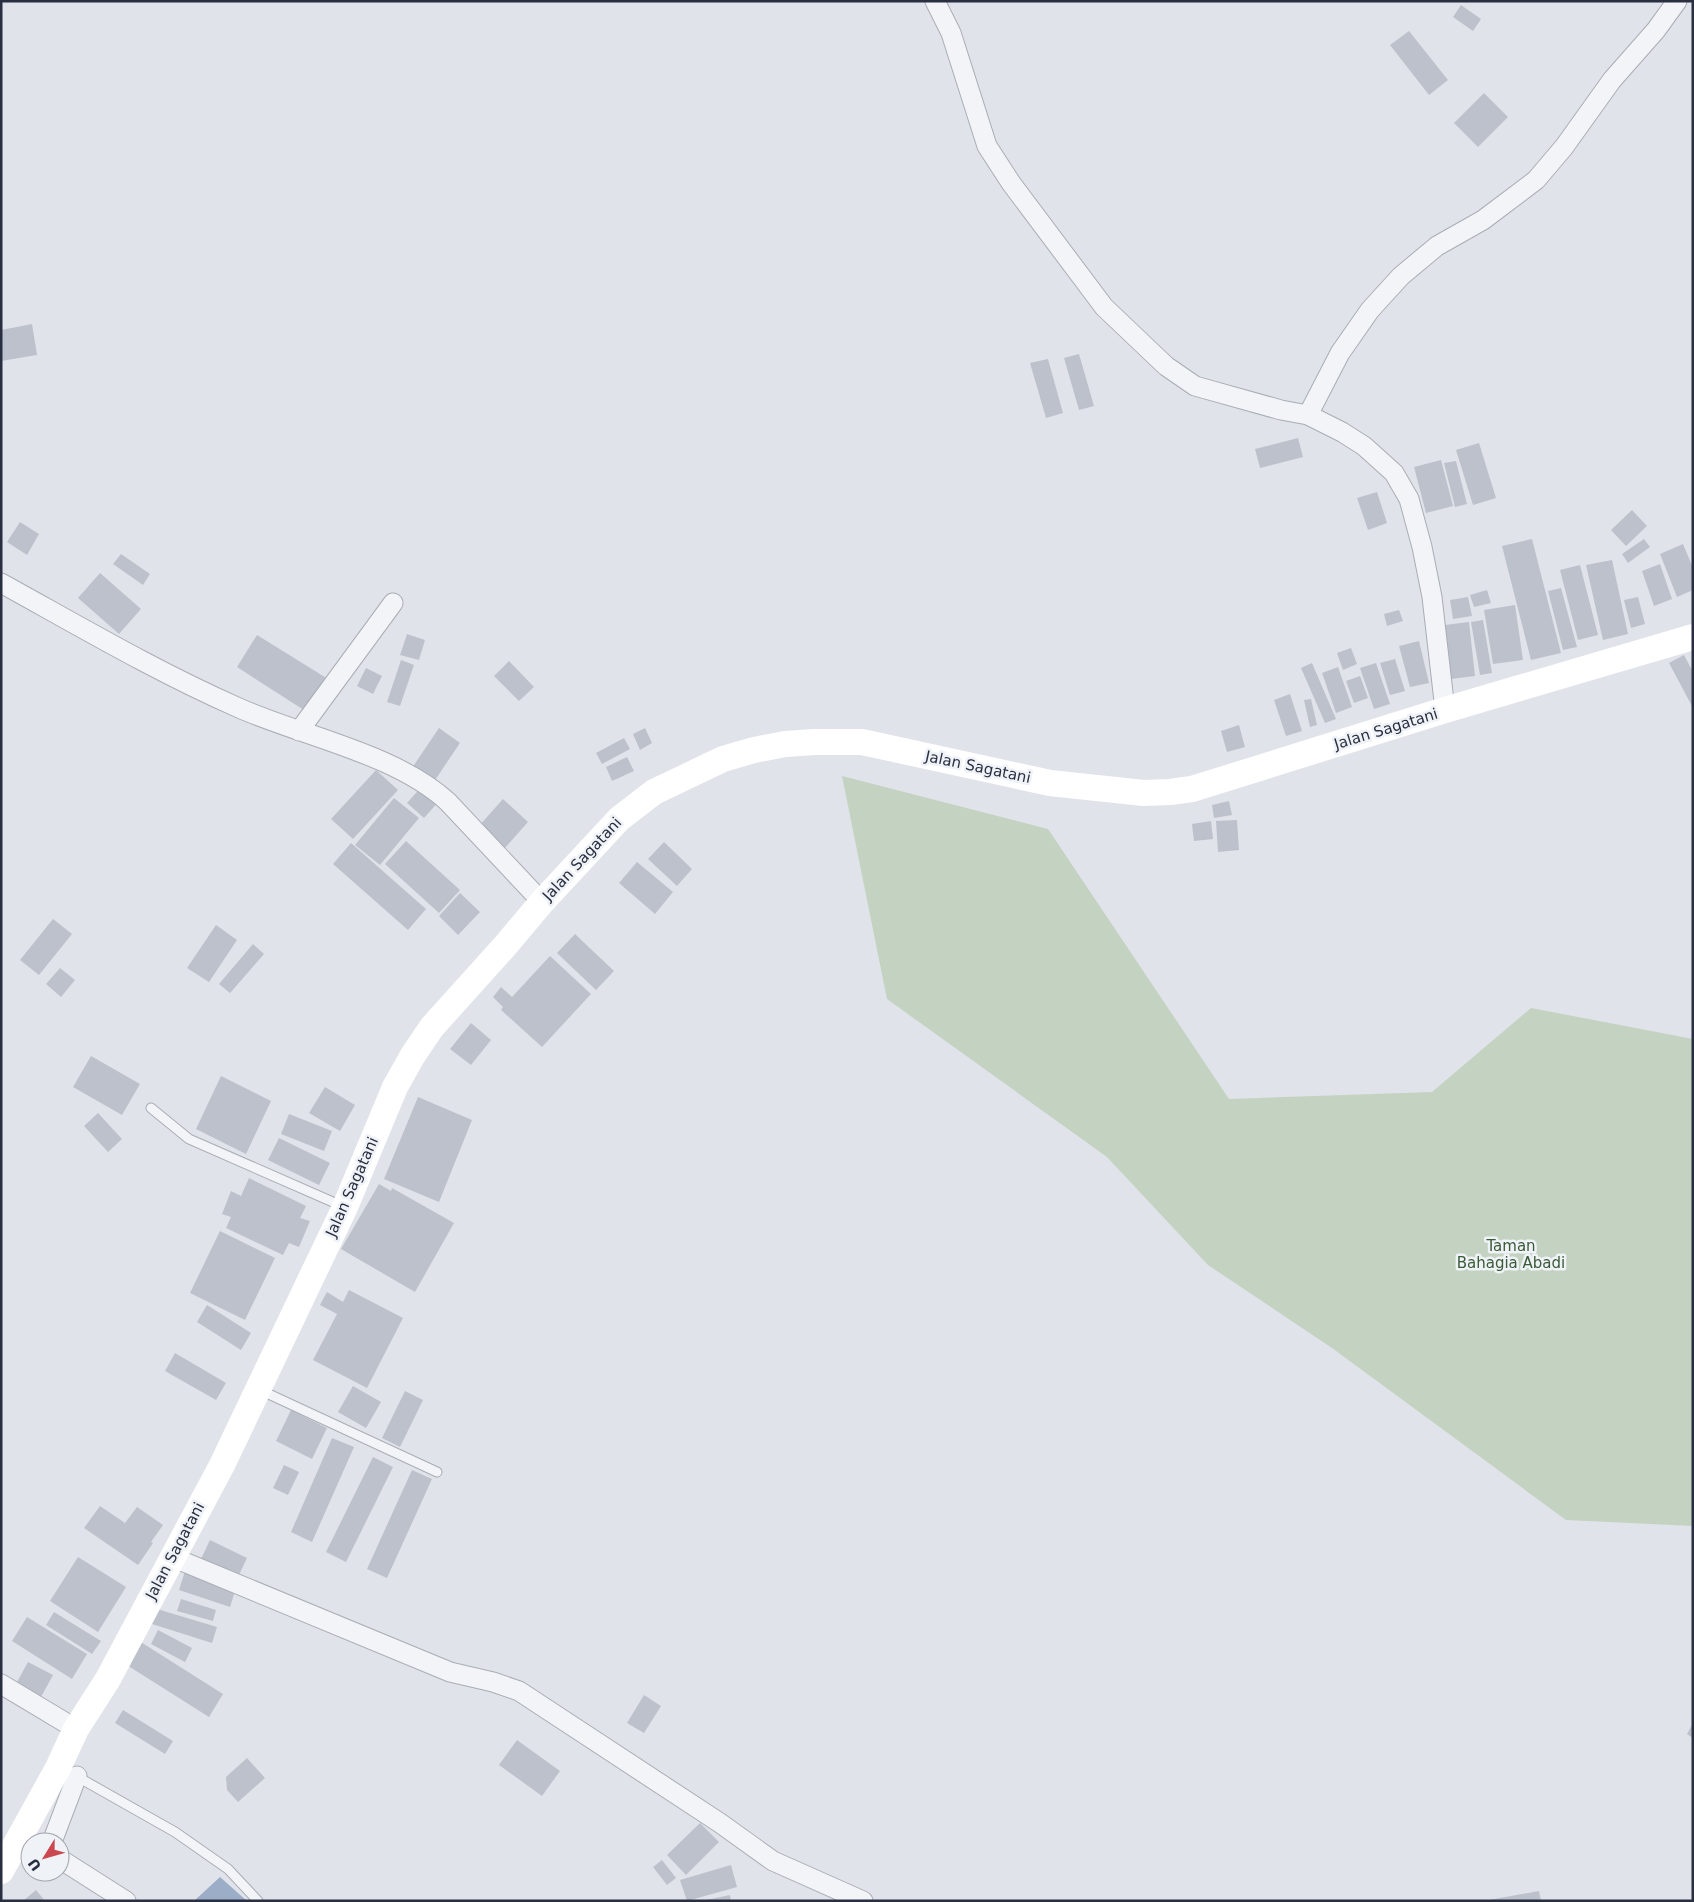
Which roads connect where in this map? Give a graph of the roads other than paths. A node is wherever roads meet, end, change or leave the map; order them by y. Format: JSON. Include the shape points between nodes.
{"nodes":[{"id":1,"x":934,"y":1,"type":"edge"},
{"id":2,"x":1677,"y":1,"type":"edge"},
{"id":3,"x":1308,"y":415,"type":"junction"},
{"id":4,"x":1,"y":582,"type":"edge"},
{"id":5,"x":393,"y":603,"type":"dead end"},
{"id":6,"x":1693,"y":637,"type":"edge"},
{"id":7,"x":1445,"y":710,"type":"junction"},
{"id":8,"x":299,"y":731,"type":"junction"},
{"id":9,"x":542,"y":902,"type":"junction"},
{"id":10,"x":151,"y":1108,"type":"dead end"},
{"id":11,"x":345,"y":1207,"type":"junction"},
{"id":12,"x":257,"y":1388,"type":"junction"},
{"id":13,"x":437,"y":1472,"type":"dead end"},
{"id":14,"x":172,"y":1557,"type":"junction"},
{"id":15,"x":1,"y":1684,"type":"edge"},
{"id":16,"x":76,"y":1729,"type":"junction"},
{"id":17,"x":67,"y":1772,"type":"junction"},
{"id":18,"x":54,"y":1832,"type":"edge"},
{"id":19,"x":70,"y":1865,"type":"edge"},
{"id":20,"x":1,"y":1871,"type":"edge"},
{"id":21,"x":126,"y":1901,"type":"edge"},
{"id":22,"x":258,"y":1901,"type":"edge"},
{"id":23,"x":863,"y":1901,"type":"edge"}],
"edges":[{"from":1,"to":3,"type":"street","via":[[951,33],[987,146],[1104,307],[1166,366],[1195,386]]},
{"from":2,"to":3,"type":"street","via":[[1536,180],[1482,220],[1437,246],[1401,276],[1370,310],[1340,353]]},
{"from":3,"to":7,"type":"street","via":[[1364,446],[1394,473],[1409,498],[1432,597]]},
{"from":4,"to":8,"type":"street","via":[[194,687],[240,709]]},
{"from":5,"to":8,"type":"street"},
{"from":6,"to":7,"type":"street","name":"Jalan Sagatani"},
{"from":7,"to":9,"type":"street","name":"Jalan Sagatani","via":[[1192,789],[1170,792],[1144,793],[1050,783],[862,742],[800,743],[754,750],[687,775],[635,804]]},
{"from":8,"to":9,"type":"street","via":[[362,753],[433,788]]},
{"from":9,"to":11,"type":"street","name":"Jalan Sagatani","via":[[432,1027],[413,1055],[395,1087]]},
{"from":10,"to":11,"type":"lane","via":[[189,1139]]},
{"from":11,"to":12,"type":"street","name":"Jalan Sagatani"},
{"from":12,"to":13,"type":"lane"},
{"from":12,"to":14,"type":"street","name":"Jalan Sagatani","via":[[222,1465]]},
{"from":14,"to":16,"type":"street","name":"Jalan Sagatani","via":[[108,1679]]},
{"from":14,"to":23,"type":"street","via":[[450,1672],[519,1691],[773,1860]]},
{"from":15,"to":16,"type":"street"},
{"from":16,"to":17,"type":"street","name":"Jalan Sagatani"},
{"from":17,"to":18,"type":"street"},
{"from":17,"to":20,"type":"street","name":"Jalan Sagatani"},
{"from":17,"to":22,"type":"lane","via":[[175,1832],[228,1869]]},
{"from":19,"to":21,"type":"street"}]}
